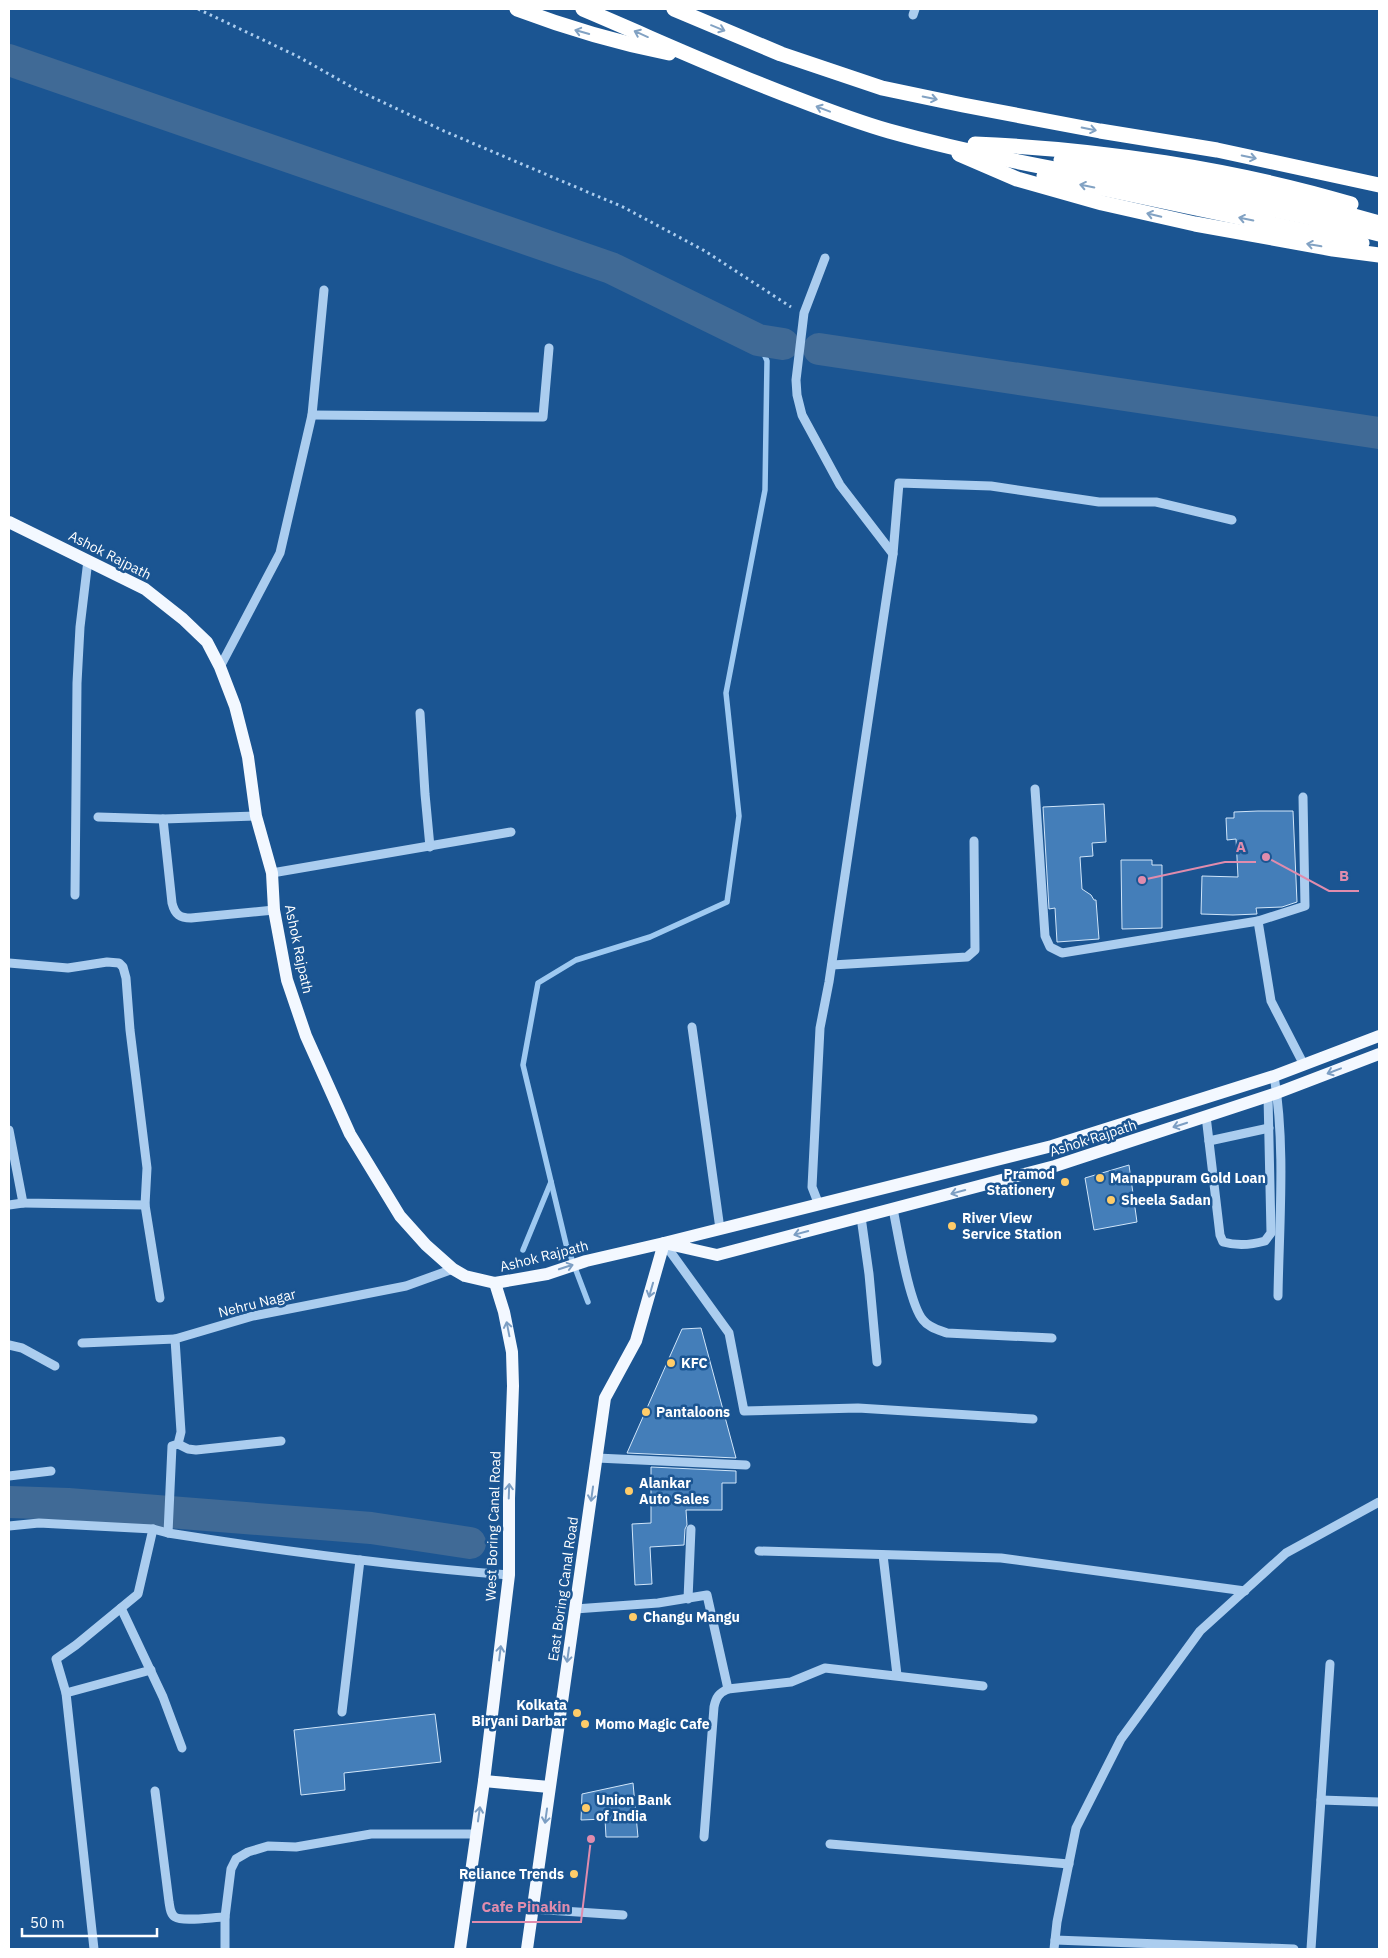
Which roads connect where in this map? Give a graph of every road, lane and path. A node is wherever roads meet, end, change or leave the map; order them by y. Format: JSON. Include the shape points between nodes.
{"nodes":[{"id":1,"x":198,"y":9,"type":"edge"},
{"id":2,"x":517,"y":9,"type":"edge"},
{"id":3,"x":583,"y":9,"type":"edge"},
{"id":4,"x":674,"y":9,"type":"edge"},
{"id":5,"x":698,"y":59,"type":"junction"},
{"id":6,"x":933,"y":142,"type":"junction"},
{"id":7,"x":1379,"y":186,"type":"edge"},
{"id":8,"x":1379,"y":213,"type":"edge"},
{"id":9,"x":1379,"y":222,"type":"edge"},
{"id":10,"x":1379,"y":234,"type":"edge"},
{"id":11,"x":1379,"y":247,"type":"edge"},
{"id":12,"x":1379,"y":255,"type":"edge"},
{"id":13,"x":825,"y":258,"type":"dead end"},
{"id":14,"x":324,"y":290,"type":"dead end"},
{"id":15,"x":791,"y":307,"type":"dead end"},
{"id":16,"x":549,"y":348,"type":"dead end"},
{"id":17,"x":312,"y":415,"type":"junction"},
{"id":18,"x":1232,"y":520,"type":"dead end"},
{"id":19,"x":9,"y":522,"type":"edge"},
{"id":20,"x":893,"y":554,"type":"junction"},
{"id":21,"x":88,"y":560,"type":"junction"},
{"id":22,"x":220,"y":667,"type":"junction"},
{"id":23,"x":420,"y":713,"type":"dead end"},
{"id":24,"x":1035,"y":789,"type":"dead end"},
{"id":25,"x":1303,"y":797,"type":"dead end"},
{"id":26,"x":256,"y":816,"type":"junction"},
{"id":27,"x":98,"y":817,"type":"dead end"},
{"id":28,"x":163,"y":819,"type":"junction"},
{"id":29,"x":511,"y":832,"type":"dead end"},
{"id":30,"x":974,"y":841,"type":"dead end"},
{"id":31,"x":430,"y":847,"type":"junction"},
{"id":32,"x":272,"y":873,"type":"junction"},
{"id":33,"x":75,"y":895,"type":"dead end"},
{"id":34,"x":274,"y":910,"type":"junction"},
{"id":35,"x":1258,"y":921,"type":"junction"},
{"id":36,"x":9,"y":962,"type":"edge"},
{"id":37,"x":832,"y":965,"type":"junction"},
{"id":38,"x":692,"y":1027,"type":"dead end"},
{"id":39,"x":1379,"y":1036,"type":"edge"},
{"id":40,"x":1379,"y":1054,"type":"edge"},
{"id":41,"x":1304,"y":1065,"type":"junction"},
{"id":42,"x":1274,"y":1076,"type":"junction"},
{"id":43,"x":1272,"y":1094,"type":"junction"},
{"id":44,"x":1206,"y":1116,"type":"junction"},
{"id":45,"x":1269,"y":1128,"type":"junction"},
{"id":46,"x":9,"y":1130,"type":"edge"},
{"id":47,"x":1209,"y":1141,"type":"junction"},
{"id":48,"x":23,"y":1203,"type":"junction"},
{"id":49,"x":9,"y":1204,"type":"edge"},
{"id":50,"x":145,"y":1205,"type":"junction"},
{"id":51,"x":818,"y":1205,"type":"junction"},
{"id":52,"x":893,"y":1209,"type":"junction"},
{"id":53,"x":860,"y":1217,"type":"junction"},
{"id":54,"x":720,"y":1229,"type":"junction"},
{"id":55,"x":664,"y":1243,"type":"junction"},
{"id":56,"x":453,"y":1270,"type":"junction"},
{"id":57,"x":495,"y":1283,"type":"junction"},
{"id":58,"x":1278,"y":1296,"type":"dead end"},
{"id":59,"x":160,"y":1298,"type":"dead end"},
{"id":60,"x":1052,"y":1338,"type":"dead end"},
{"id":61,"x":175,"y":1339,"type":"junction"},
{"id":62,"x":82,"y":1343,"type":"dead end"},
{"id":63,"x":9,"y":1345,"type":"edge"},
{"id":64,"x":878,"y":1362,"type":"dead end"},
{"id":65,"x":55,"y":1366,"type":"dead end"},
{"id":66,"x":1033,"y":1419,"type":"dead end"},
{"id":67,"x":281,"y":1441,"type":"dead end"},
{"id":68,"x":175,"y":1445,"type":"junction"},
{"id":69,"x":597,"y":1458,"type":"junction"},
{"id":70,"x":746,"y":1465,"type":"dead end"},
{"id":71,"x":51,"y":1472,"type":"dead end"},
{"id":72,"x":9,"y":1476,"type":"edge"},
{"id":73,"x":1379,"y":1502,"type":"edge"},
{"id":74,"x":9,"y":1526,"type":"edge"},
{"id":75,"x":153,"y":1529,"type":"junction"},
{"id":76,"x":691,"y":1529,"type":"dead end"},
{"id":77,"x":168,"y":1533,"type":"junction"},
{"id":78,"x":759,"y":1552,"type":"dead end"},
{"id":79,"x":883,"y":1555,"type":"junction"},
{"id":80,"x":360,"y":1560,"type":"junction"},
{"id":81,"x":510,"y":1575,"type":"junction"},
{"id":82,"x":1245,"y":1591,"type":"junction"},
{"id":83,"x":688,"y":1598,"type":"junction"},
{"id":84,"x":121,"y":1608,"type":"junction"},
{"id":85,"x":575,"y":1609,"type":"junction"},
{"id":86,"x":1330,"y":1664,"type":"dead end"},
{"id":87,"x":151,"y":1670,"type":"junction"},
{"id":88,"x":897,"y":1675,"type":"junction"},
{"id":89,"x":983,"y":1686,"type":"dead end"},
{"id":90,"x":728,"y":1689,"type":"junction"},
{"id":91,"x":66,"y":1693,"type":"junction"},
{"id":92,"x":342,"y":1712,"type":"dead end"},
{"id":93,"x":182,"y":1748,"type":"dead end"},
{"id":94,"x":484,"y":1781,"type":"junction"},
{"id":95,"x":549,"y":1788,"type":"junction"},
{"id":96,"x":155,"y":1791,"type":"dead end"},
{"id":97,"x":1321,"y":1800,"type":"junction"},
{"id":98,"x":1379,"y":1802,"type":"edge"},
{"id":99,"x":477,"y":1834,"type":"junction"},
{"id":100,"x":704,"y":1837,"type":"dead end"},
{"id":101,"x":830,"y":1844,"type":"dead end"},
{"id":102,"x":1069,"y":1864,"type":"junction"},
{"id":103,"x":532,"y":1909,"type":"junction"},
{"id":104,"x":623,"y":1915,"type":"dead end"},
{"id":105,"x":225,"y":1917,"type":"junction"},
{"id":106,"x":1054,"y":1944,"type":"edge"},
{"id":107,"x":94,"y":1949,"type":"edge"},
{"id":108,"x":225,"y":1949,"type":"edge"},
{"id":109,"x":460,"y":1949,"type":"edge"},
{"id":110,"x":527,"y":1949,"type":"edge"},
{"id":111,"x":1273,"y":1949,"type":"edge"},
{"id":112,"x":1294,"y":1949,"type":"edge"},
{"id":113,"x":1311,"y":1949,"type":"edge"}],
"edges":[{"from":1,"to":15,"type":"path","via":[[297,56],[356,90],[623,207],[705,251]]},
{"from":5,"to":2,"type":"highway","one_way":true,"via":[[618,43]]},
{"from":5,"to":3,"type":"highway","one_way":true},
{"from":4,"to":7,"type":"highway","one_way":true,"via":[[781,54],[882,88],[1217,150]]},
{"from":6,"to":5,"type":"highway","one_way":true,"via":[[841,116]]},
{"from":6,"to":8,"type":"highway","via":[[1044,149],[1191,168],[1330,198]]},
{"from":6,"to":9,"type":"highway","via":[[1159,175],[1305,203]]},
{"from":6,"to":10,"type":"highway","via":[[1301,215]]},
{"from":11,"to":6,"type":"highway","one_way":true,"via":[[1079,184]]},
{"from":12,"to":6,"type":"highway","one_way":true,"via":[[1195,224],[1102,202],[1017,179]]},
{"from":13,"to":20,"type":"street","via":[[804,313],[797,395],[802,415],[840,485]]},
{"from":14,"to":17,"type":"street"},
{"from":16,"to":17,"type":"street","via":[[543,417]]},
{"from":17,"to":22,"type":"street","via":[[280,553]]},
{"from":18,"to":20,"type":"street","via":[[1156,502],[1099,502],[991,486],[899,483]]},
{"from":19,"to":21,"type":"main road","name":"Ashok Rajpath"},
{"from":20,"to":37,"type":"street"},
{"from":21,"to":22,"type":"main road","name":"Ashok Rajpath","via":[[145,589],[183,619],[207,642]]},
{"from":21,"to":33,"type":"street","via":[[77,682]]},
{"from":22,"to":26,"type":"main road","name":"Ashok Rajpath","via":[[235,706],[248,757]]},
{"from":23,"to":31,"type":"street"},
{"from":24,"to":35,"type":"street","via":[[1045,936],[1050,947],[1062,952]]},
{"from":25,"to":35,"type":"street","via":[[1305,906]]},
{"from":26,"to":28,"type":"street"},
{"from":26,"to":32,"type":"main road","name":"Ashok Rajpath"},
{"from":27,"to":28,"type":"street"},
{"from":28,"to":34,"type":"street","via":[[172,903],[179,916],[191,918]]},
{"from":29,"to":31,"type":"street"},
{"from":30,"to":37,"type":"street","via":[[975,950],[966,957]]},
{"from":31,"to":32,"type":"street"},
{"from":32,"to":34,"type":"main road","name":"Ashok Rajpath"},
{"from":34,"to":56,"type":"main road","name":"Ashok Rajpath","via":[[287,980],[306,1036],[350,1134],[400,1216]]},
{"from":35,"to":41,"type":"street","via":[[1271,1001]]},
{"from":36,"to":50,"type":"street","via":[[68,968],[107,962],[119,963],[123,967],[147,1168]]},
{"from":37,"to":51,"type":"street","via":[[820,1028],[812,1187]]},
{"from":38,"to":54,"type":"street"},
{"from":39,"to":41,"type":"main road","name":"Ashok Rajpath"},
{"from":40,"to":43,"type":"main road","name":"Ashok Rajpath","one_way":true},
{"from":41,"to":42,"type":"main road","name":"Ashok Rajpath"},
{"from":42,"to":43,"type":"street"},
{"from":42,"to":51,"type":"main road","name":"Ashok Rajpath","via":[[1052,1146]]},
{"from":43,"to":44,"type":"main road","name":"Ashok Rajpath"},
{"from":43,"to":45,"type":"street"},
{"from":43,"to":58,"type":"street","via":[[1280,1158]]},
{"from":44,"to":47,"type":"street"},
{"from":44,"to":52,"type":"main road","name":"Ashok Rajpath","one_way":true,"via":[[1055,1166]]},
{"from":45,"to":47,"type":"street"},
{"from":45,"to":47,"type":"street","via":[[1271,1233],[1266,1241],[1258,1243],[1223,1242]]},
{"from":46,"to":48,"type":"street"},
{"from":48,"to":49,"type":"street"},
{"from":48,"to":50,"type":"street"},
{"from":50,"to":59,"type":"street"},
{"from":51,"to":54,"type":"main road","name":"Ashok Rajpath"},
{"from":52,"to":53,"type":"main road","name":"Ashok Rajpath"},
{"from":52,"to":60,"type":"street","via":[[912,1296],[924,1321],[947,1333]]},
{"from":53,"to":55,"type":"main road","name":"Ashok Rajpath","one_way":true,"via":[[717,1255]]},
{"from":53,"to":64,"type":"street"},
{"from":54,"to":55,"type":"main road","name":"Ashok Rajpath"},
{"from":57,"to":55,"type":"main road","name":"Ashok Rajpath","one_way":true,"via":[[547,1274],[586,1261]]},
{"from":55,"to":66,"type":"street","via":[[729,1333],[744,1411],[858,1408]]},
{"from":55,"to":69,"type":"main road","name":"East Boring Canal Road","one_way":true,"via":[[636,1341],[605,1398]]},
{"from":56,"to":57,"type":"main road","name":"Ashok Rajpath"},
{"from":56,"to":61,"type":"street","name":"Nehru Nagar","via":[[406,1286],[253,1316]]},
{"from":81,"to":57,"type":"main road","name":"West Boring Canal Road","one_way":true,"via":[[512,1352]]},
{"from":61,"to":62,"type":"street","name":"Nehru Nagar"},
{"from":61,"to":68,"type":"street","via":[[182,1432]]},
{"from":63,"to":65,"type":"street","via":[[22,1348]]},
{"from":67,"to":68,"type":"street","via":[[196,1450]]},
{"from":68,"to":77,"type":"street"},
{"from":69,"to":70,"type":"street"},
{"from":69,"to":85,"type":"main road","name":"East Boring Canal Road","one_way":true},
{"from":71,"to":72,"type":"street"},
{"from":73,"to":82,"type":"street","via":[[1286,1554]]},
{"from":74,"to":75,"type":"street","via":[[39,1523]]},
{"from":75,"to":77,"type":"street"},
{"from":75,"to":84,"type":"street","via":[[138,1594]]},
{"from":76,"to":83,"type":"street"},
{"from":77,"to":80,"type":"street"},
{"from":78,"to":79,"type":"street"},
{"from":79,"to":82,"type":"street","via":[[1001,1558]]},
{"from":79,"to":88,"type":"street"},
{"from":80,"to":81,"type":"street"},
{"from":80,"to":92,"type":"street"},
{"from":94,"to":81,"type":"main road","name":"West Boring Canal Road","one_way":true},
{"from":82,"to":102,"type":"street","via":[[1200,1631],[1121,1739],[1076,1828]]},
{"from":83,"to":85,"type":"street"},
{"from":83,"to":90,"type":"street","via":[[707,1595]]},
{"from":84,"to":87,"type":"street"},
{"from":84,"to":91,"type":"street","via":[[56,1659]]},
{"from":85,"to":95,"type":"main road","name":"East Boring Canal Road","one_way":true},
{"from":86,"to":97,"type":"street"},
{"from":87,"to":91,"type":"street"},
{"from":87,"to":93,"type":"street"},
{"from":88,"to":89,"type":"street"},
{"from":88,"to":90,"type":"street","via":[[825,1668],[791,1682]]},
{"from":90,"to":100,"type":"street","via":[[721,1692],[714,1707]]},
{"from":91,"to":107,"type":"street"},
{"from":94,"to":95,"type":"main road"},
{"from":99,"to":94,"type":"main road","name":"West Boring Canal Road","one_way":true},
{"from":95,"to":103,"type":"main road","name":"East Boring Canal Road","one_way":true},
{"from":96,"to":105,"type":"street","via":[[173,1914],[177,1918]]},
{"from":97,"to":98,"type":"street"},
{"from":97,"to":113,"type":"street"},
{"from":99,"to":105,"type":"street","via":[[371,1834],[296,1847],[268,1846],[248,1852],[236,1859],[230,1869]]},
{"from":99,"to":109,"type":"main road","name":"West Boring Canal Road"},
{"from":101,"to":102,"type":"street"},
{"from":102,"to":106,"type":"street"},
{"from":103,"to":104,"type":"street"},
{"from":103,"to":110,"type":"main road","name":"East Boring Canal Road"},
{"from":105,"to":108,"type":"street"},
{"from":106,"to":111,"type":"street"},
{"from":111,"to":112,"type":"street"}]}
